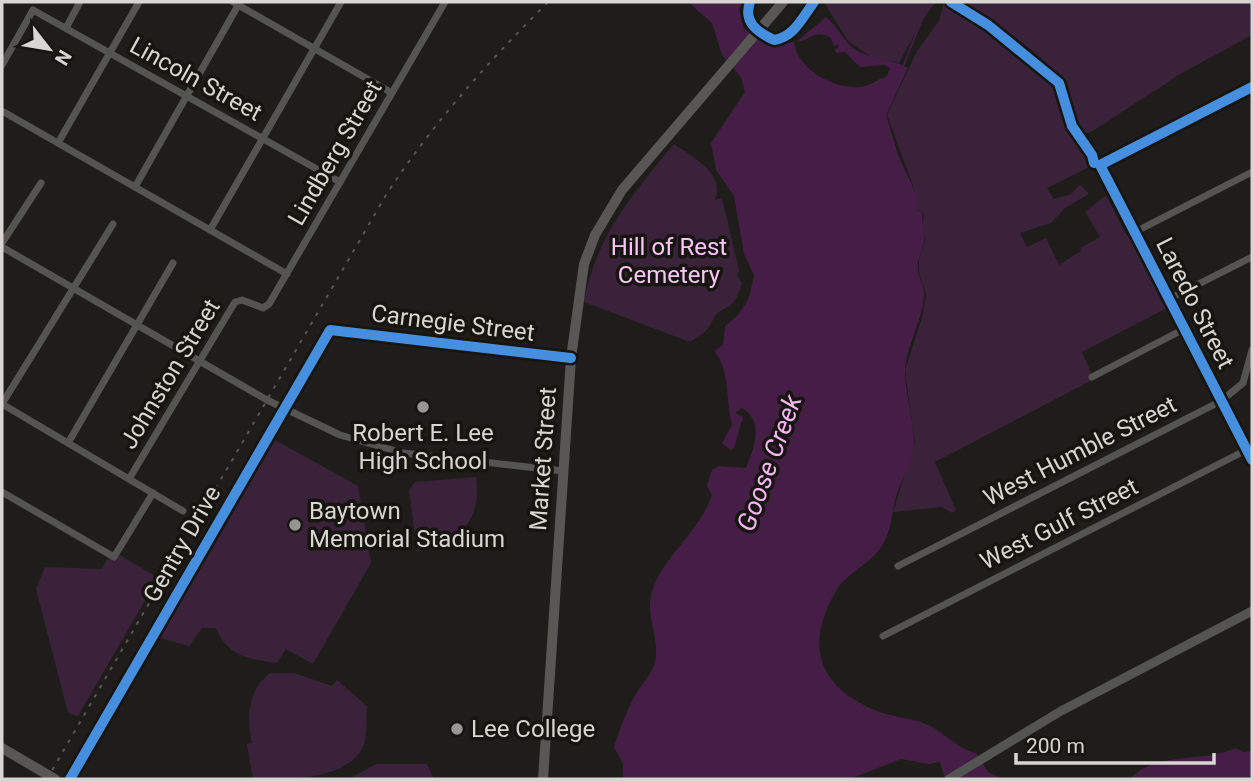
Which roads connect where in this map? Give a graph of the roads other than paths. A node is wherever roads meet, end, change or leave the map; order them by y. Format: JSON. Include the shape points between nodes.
{"nodes":[{"id":1,"x":80,"y":2,"type":"edge"},
{"id":2,"x":139,"y":2,"type":"edge"},
{"id":3,"x":341,"y":2,"type":"edge"},
{"id":4,"x":445,"y":2,"type":"edge"},
{"id":5,"x":783,"y":2,"type":"edge"},
{"id":6,"x":237,"y":3,"type":"edge"},
{"id":7,"x":66,"y":28,"type":"junction"},
{"id":8,"x":314,"y":48,"type":"junction"},
{"id":9,"x":109,"y":52,"type":"junction"},
{"id":10,"x":2,"y":65,"type":"edge"},
{"id":11,"x":1252,"y":87,"type":"edge"},
{"id":12,"x":392,"y":93,"type":"junction"},
{"id":13,"x":186,"y":95,"type":"junction"},
{"id":14,"x":2,"y":111,"type":"edge"},
{"id":15,"x":263,"y":138,"type":"junction"},
{"id":16,"x":58,"y":143,"type":"junction"},
{"id":17,"x":1252,"y":172,"type":"edge"},
{"id":18,"x":340,"y":182,"type":"junction"},
{"id":19,"x":41,"y":183,"type":"dead end"},
{"id":20,"x":135,"y":187,"type":"junction"},
{"id":21,"x":113,"y":224,"type":"dead end"},
{"id":22,"x":210,"y":230,"type":"junction"},
{"id":23,"x":1135,"y":232,"type":"junction"},
{"id":24,"x":2,"y":245,"type":"edge"},
{"id":25,"x":1252,"y":257,"type":"edge"},
{"id":26,"x":173,"y":263,"type":"dead end"},
{"id":27,"x":287,"y":274,"type":"junction"},
{"id":28,"x":75,"y":288,"type":"junction"},
{"id":29,"x":1169,"y":299,"type":"junction"},
{"id":30,"x":250,"y":302,"type":"joint"},
{"id":31,"x":137,"y":324,"type":"junction"},
{"id":32,"x":1184,"y":329,"type":"junction"},
{"id":33,"x":330,"y":330,"type":"joint"},
{"id":34,"x":1252,"y":350,"type":"edge"},
{"id":35,"x":571,"y":358,"type":"junction"},
{"id":36,"x":199,"y":361,"type":"junction"},
{"id":37,"x":1092,"y":377,"type":"dead end"},
{"id":38,"x":1221,"y":401,"type":"junction"},
{"id":39,"x":2,"y":404,"type":"edge"},
{"id":40,"x":284,"y":409,"type":"junction"},
{"id":41,"x":68,"y":443,"type":"junction"},
{"id":42,"x":1250,"y":448,"type":"edge"},
{"id":43,"x":1252,"y":460,"type":"edge"},
{"id":44,"x":563,"y":471,"type":"junction"},
{"id":45,"x":129,"y":479,"type":"junction"},
{"id":46,"x":2,"y":492,"type":"edge"},
{"id":47,"x":153,"y":493,"type":"junction"},
{"id":48,"x":183,"y":511,"type":"dead end"},
{"id":49,"x":898,"y":566,"type":"dead end"},
{"id":50,"x":1252,"y":611,"type":"edge"},
{"id":51,"x":883,"y":636,"type":"dead end"},
{"id":52,"x":2,"y":748,"type":"edge"},
{"id":53,"x":55,"y":779,"type":"edge"},
{"id":54,"x":70,"y":779,"type":"edge"},
{"id":55,"x":543,"y":779,"type":"edge"},
{"id":56,"x":948,"y":779,"type":"edge"}],
"edges":[{"from":1,"to":7,"type":"street"},
{"from":2,"to":9,"type":"street"},
{"from":3,"to":8,"type":"street"},
{"from":4,"to":12,"type":"street","name":"Lindberg Street"},
{"from":5,"to":35,"type":"main road","name":"Market Street","via":[[622,190],[595,235],[579,285]]},
{"from":6,"to":8,"type":"street"},
{"from":6,"to":13,"type":"street"},
{"from":7,"to":9,"type":"street","name":"Lincoln Street"},
{"from":7,"to":10,"type":"street","name":"Lincoln Street","via":[[33,10]]},
{"from":8,"to":12,"type":"street"},
{"from":8,"to":15,"type":"street"},
{"from":9,"to":13,"type":"street","name":"Lincoln Street"},
{"from":9,"to":16,"type":"street"},
{"from":11,"to":23,"type":"street","name":"Laredo Street","via":[[1100,165]]},
{"from":12,"to":18,"type":"street","name":"Lindberg Street"},
{"from":13,"to":15,"type":"street","name":"Lincoln Street"},
{"from":13,"to":20,"type":"street"},
{"from":14,"to":16,"type":"street"},
{"from":15,"to":18,"type":"street","name":"Lincoln Street"},
{"from":15,"to":22,"type":"street"},
{"from":16,"to":20,"type":"street"},
{"from":17,"to":23,"type":"street"},
{"from":18,"to":27,"type":"street","name":"Lindberg Street"},
{"from":19,"to":24,"type":"street"},
{"from":20,"to":22,"type":"street"},
{"from":21,"to":28,"type":"street"},
{"from":22,"to":27,"type":"street"},
{"from":23,"to":29,"type":"street","name":"Laredo Street"},
{"from":24,"to":28,"type":"street"},
{"from":25,"to":29,"type":"street"},
{"from":26,"to":31,"type":"street"},
{"from":27,"to":30,"type":"street","name":"Lindberg Street","via":[[266,308]]},
{"from":28,"to":31,"type":"street"},
{"from":28,"to":39,"type":"street"},
{"from":29,"to":32,"type":"street","name":"Laredo Street"},
{"from":30,"to":36,"type":"street","name":"Johnston Street","via":[[235,302]]},
{"from":31,"to":36,"type":"street"},
{"from":31,"to":41,"type":"street"},
{"from":32,"to":37,"type":"street"},
{"from":32,"to":38,"type":"street","name":"Laredo Street"},
{"from":33,"to":35,"type":"street","name":"Carnegie Street"},
{"from":33,"to":40,"type":"street","name":"Gentry Drive"},
{"from":34,"to":38,"type":"street","name":"West Humble Street","via":[[1243,383]]},
{"from":35,"to":44,"type":"main road","name":"Market Street"},
{"from":36,"to":40,"type":"street"},
{"from":36,"to":45,"type":"street","name":"Johnston Street"},
{"from":38,"to":42,"type":"street","name":"Laredo Street"},
{"from":38,"to":49,"type":"street","name":"West Humble Street"},
{"from":39,"to":41,"type":"street"},
{"from":40,"to":44,"type":"street","via":[[384,449]]},
{"from":40,"to":54,"type":"street","name":"Gentry Drive"},
{"from":41,"to":45,"type":"street"},
{"from":42,"to":43,"type":"street","name":"Laredo Street"},
{"from":42,"to":51,"type":"street","name":"West Gulf Street"},
{"from":44,"to":55,"type":"main road","name":"Market Street"},
{"from":45,"to":47,"type":"street"},
{"from":46,"to":47,"type":"street","via":[[114,557]]},
{"from":47,"to":48,"type":"street"},
{"from":50,"to":56,"type":"street","via":[[1061,711]]},
{"from":52,"to":53,"type":"main road"}]}
